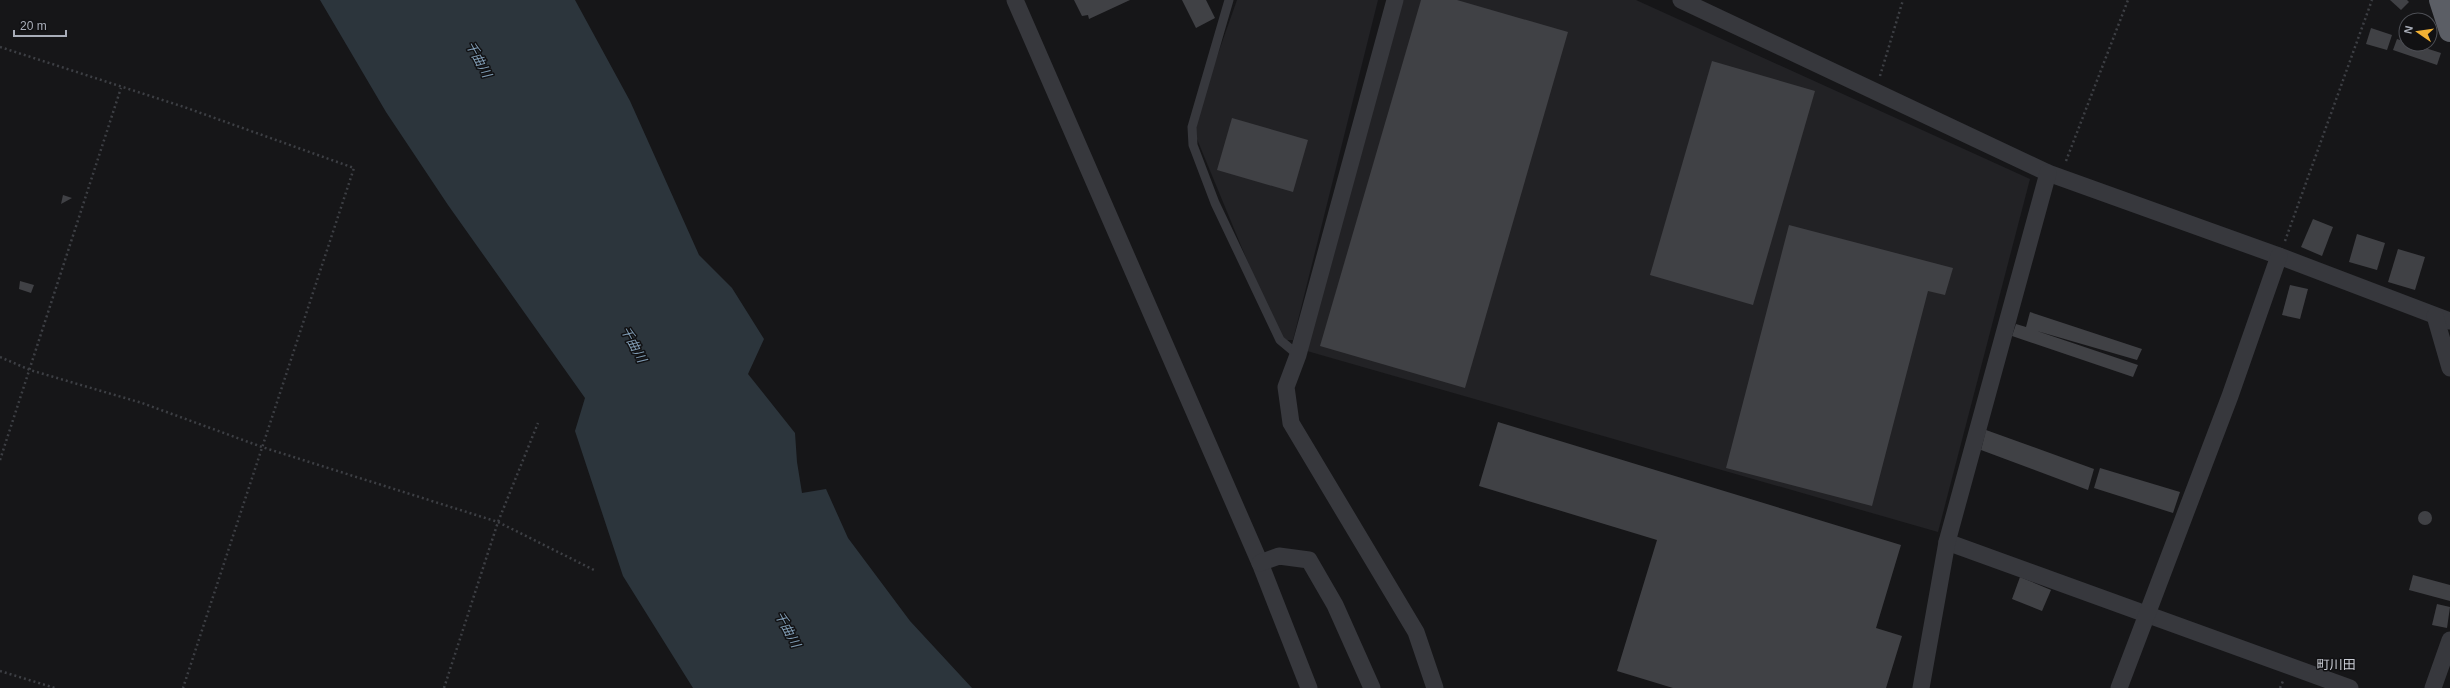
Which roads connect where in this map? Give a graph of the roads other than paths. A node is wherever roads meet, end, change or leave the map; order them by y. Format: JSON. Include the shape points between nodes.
{"nodes":[{"id":1,"x":1015,"y":0,"type":"edge"},
{"id":2,"x":1229,"y":0,"type":"edge"},
{"id":3,"x":1395,"y":0,"type":"edge"},
{"id":4,"x":1681,"y":0,"type":"edge"},
{"id":5,"x":2440,"y":0,"type":"edge"},
{"id":6,"x":2450,"y":31,"type":"edge"},
{"id":7,"x":2048,"y":173,"type":"junction"},
{"id":8,"x":2279,"y":256,"type":"junction"},
{"id":9,"x":2443,"y":318,"type":"edge"},
{"id":10,"x":1298,"y":355,"type":"junction"},
{"id":11,"x":2450,"y":368,"type":"edge"},
{"id":12,"x":1947,"y":542,"type":"junction"},
{"id":13,"x":1260,"y":563,"type":"junction"},
{"id":14,"x":2146,"y":616,"type":"junction"},
{"id":15,"x":2450,"y":640,"type":"edge"},
{"id":16,"x":1309,"y":688,"type":"edge"},
{"id":17,"x":1372,"y":688,"type":"edge"},
{"id":18,"x":1435,"y":688,"type":"edge"},
{"id":19,"x":1921,"y":688,"type":"edge"},
{"id":20,"x":2119,"y":688,"type":"edge"},
{"id":21,"x":2350,"y":688,"type":"edge"},
{"id":22,"x":2433,"y":688,"type":"edge"}],
"edges":[{"from":1,"to":13,"type":"street"},
{"from":2,"to":10,"type":"lane","via":[[1192,127],[1193,145],[1215,203],[1280,340]]},
{"from":3,"to":10,"type":"street"},
{"from":4,"to":7,"type":"street"},
{"from":5,"to":6,"type":"highway"},
{"from":7,"to":8,"type":"street"},
{"from":7,"to":12,"type":"street"},
{"from":8,"to":9,"type":"street"},
{"from":8,"to":14,"type":"street","via":[[2230,396]]},
{"from":9,"to":11,"type":"street"},
{"from":10,"to":18,"type":"street","via":[[1286,386],[1291,423],[1416,632]]},
{"from":12,"to":14,"type":"street"},
{"from":12,"to":19,"type":"street"},
{"from":13,"to":16,"type":"street"},
{"from":13,"to":17,"type":"street","via":[[1279,556],[1309,560],[1335,605]]},
{"from":14,"to":20,"type":"street"},
{"from":14,"to":21,"type":"street"},
{"from":15,"to":22,"type":"street"}]}
